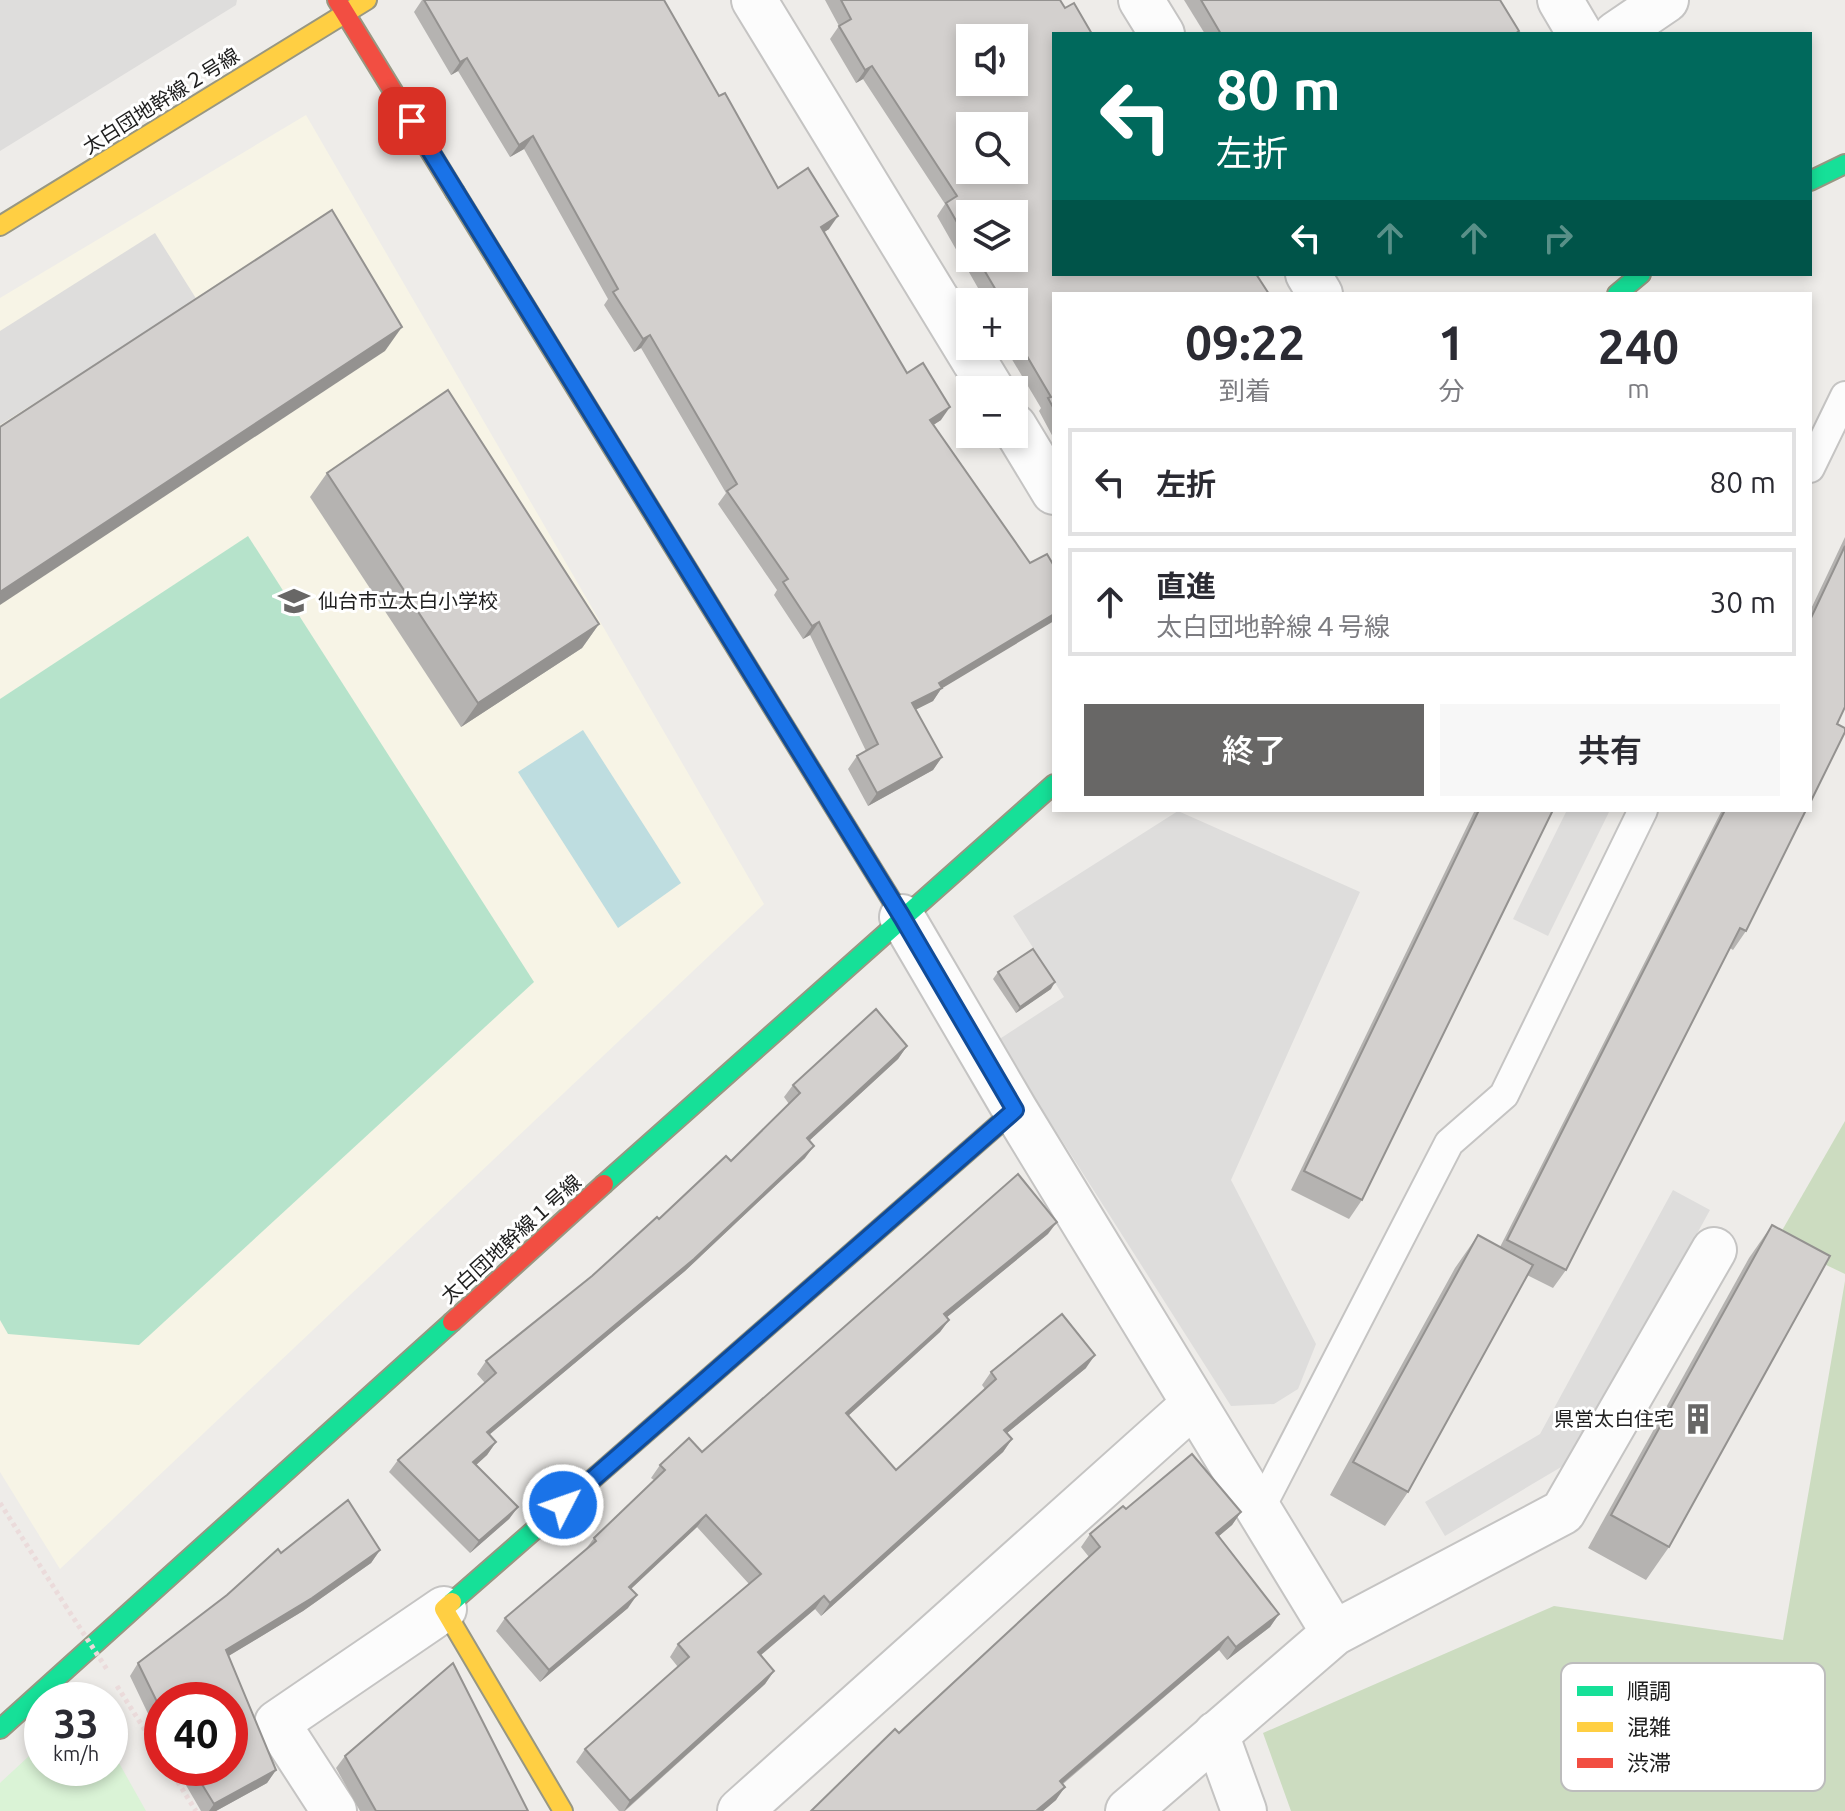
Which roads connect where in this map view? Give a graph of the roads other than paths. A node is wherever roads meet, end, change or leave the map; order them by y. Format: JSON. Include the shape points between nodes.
{"nodes":[{"id":1,"x":367,"y":0,"type":"edge"},
{"id":2,"x":754,"y":0,"type":"edge"},
{"id":3,"x":1141,"y":0,"type":"edge"},
{"id":4,"x":1560,"y":0,"type":"edge"},
{"id":5,"x":1666,"y":0,"type":"edge"},
{"id":6,"x":341,"y":7,"type":"edge"},
{"id":7,"x":1161,"y":32,"type":"edge"},
{"id":8,"x":1579,"y":32,"type":"edge"},
{"id":9,"x":1619,"y":32,"type":"edge"},
{"id":10,"x":1845,"y":164,"type":"edge"},
{"id":11,"x":1812,"y":180,"type":"edge"},
{"id":12,"x":0,"y":226,"type":"edge"},
{"id":13,"x":1639,"y":276,"type":"edge"},
{"id":14,"x":1619,"y":292,"type":"edge"},
{"id":15,"x":983,"y":376,"type":"edge"},
{"id":16,"x":1845,"y":396,"type":"edge"},
{"id":17,"x":1027,"y":448,"type":"edge"},
{"id":18,"x":1812,"y":464,"type":"edge"},
{"id":19,"x":1052,"y":489,"type":"edge"},
{"id":20,"x":1052,"y":786,"type":"edge"},
{"id":21,"x":1642,"y":812,"type":"edge"},
{"id":22,"x":902,"y":917,"type":"junction"},
{"id":23,"x":1015,"y":1110,"type":"junction"},
{"id":24,"x":1714,"y":1250,"type":"dead end"},
{"id":25,"x":1193,"y":1405,"type":"junction"},
{"id":26,"x":1258,"y":1513,"type":"junction"},
{"id":27,"x":444,"y":1609,"type":"junction"},
{"id":28,"x":1334,"y":1633,"type":"junction"},
{"id":29,"x":0,"y":1729,"type":"edge"},
{"id":30,"x":1216,"y":1734,"type":"junction"},
{"id":31,"x":334,"y":1811,"type":"edge"},
{"id":32,"x":563,"y":1811,"type":"edge"},
{"id":33,"x":740,"y":1811,"type":"edge"},
{"id":34,"x":1128,"y":1811,"type":"edge"},
{"id":35,"x":1244,"y":1811,"type":"edge"}],
"edges":[{"from":1,"to":6,"type":"street","name":"太白団地幹線２号線"},
{"from":2,"to":15,"type":"street"},
{"from":3,"to":7,"type":"street"},
{"from":4,"to":8,"type":"street"},
{"from":5,"to":9,"type":"street"},
{"from":6,"to":12,"type":"street","name":"太白団地幹線２号線"},
{"from":6,"to":22,"type":"street"},
{"from":10,"to":11,"type":"street"},
{"from":13,"to":14,"type":"street"},
{"from":16,"to":18,"type":"lane"},
{"from":17,"to":19,"type":"street"},
{"from":20,"to":22,"type":"street","name":"太白団地幹線１号線"},
{"from":21,"to":26,"type":"lane","via":[[1504,1095],[1449,1143]]},
{"from":22,"to":23,"type":"street"},
{"from":22,"to":29,"type":"street","name":"太白団地幹線１号線"},
{"from":23,"to":25,"type":"street"},
{"from":23,"to":27,"type":"street"},
{"from":24,"to":28,"type":"street","via":[[1563,1512]]},
{"from":25,"to":26,"type":"street"},
{"from":25,"to":33,"type":"street"},
{"from":26,"to":28,"type":"street"},
{"from":27,"to":31,"type":"street","via":[[277,1723]]},
{"from":27,"to":32,"type":"street"},
{"from":28,"to":30,"type":"street"},
{"from":30,"to":34,"type":"street"},
{"from":30,"to":35,"type":"street"}]}
